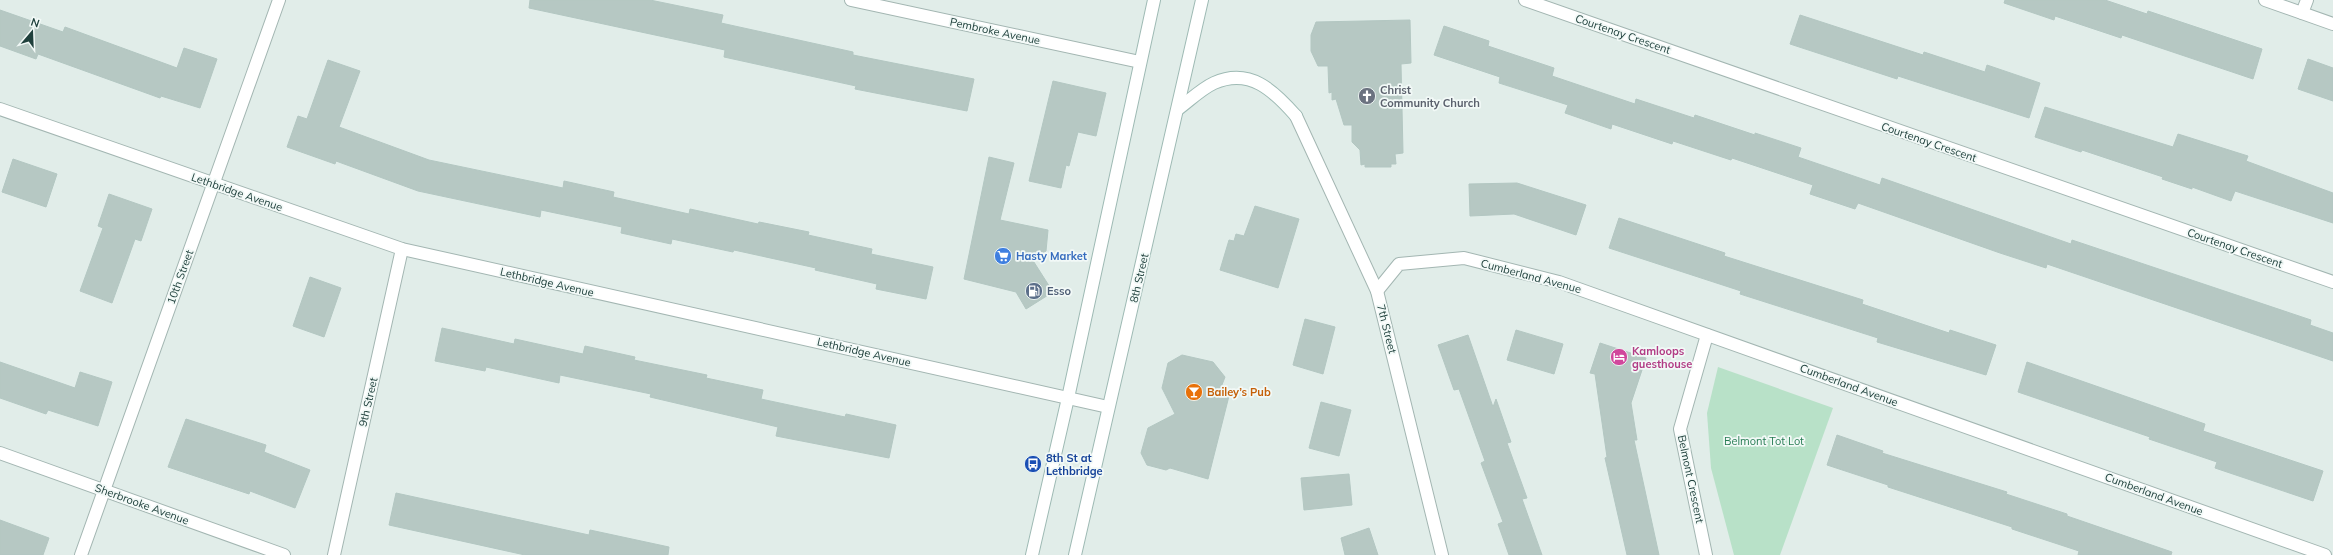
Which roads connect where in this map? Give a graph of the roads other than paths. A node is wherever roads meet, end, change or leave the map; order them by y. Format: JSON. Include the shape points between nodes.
{"nodes":[{"id":1,"x":279,"y":0,"type":"edge"},
{"id":2,"x":851,"y":0,"type":"edge"},
{"id":3,"x":1154,"y":0,"type":"edge"},
{"id":4,"x":1202,"y":0,"type":"edge"},
{"id":5,"x":1525,"y":0,"type":"edge"},
{"id":6,"x":2265,"y":0,"type":"edge"},
{"id":7,"x":2306,"y":0,"type":"edge"},
{"id":8,"x":2302,"y":13,"type":"junction"},
{"id":9,"x":2333,"y":24,"type":"edge"},
{"id":10,"x":1140,"y":62,"type":"junction"},
{"id":11,"x":0,"y":109,"type":"edge"},
{"id":12,"x":1178,"y":109,"type":"junction"},
{"id":13,"x":213,"y":183,"type":"junction"},
{"id":14,"x":402,"y":249,"type":"junction"},
{"id":15,"x":2333,"y":282,"type":"edge"},
{"id":16,"x":1377,"y":291,"type":"junction"},
{"id":17,"x":1707,"y":335,"type":"junction"},
{"id":18,"x":1068,"y":398,"type":"junction"},
{"id":19,"x":1108,"y":407,"type":"junction"},
{"id":20,"x":0,"y":453,"type":"edge"},
{"id":21,"x":104,"y":490,"type":"junction"},
{"id":22,"x":80,"y":555,"type":"edge"},
{"id":23,"x":284,"y":555,"type":"edge"},
{"id":24,"x":334,"y":555,"type":"edge"},
{"id":25,"x":1032,"y":555,"type":"edge"},
{"id":26,"x":1075,"y":555,"type":"edge"},
{"id":27,"x":1442,"y":555,"type":"edge"},
{"id":28,"x":1706,"y":555,"type":"edge"},
{"id":29,"x":2325,"y":555,"type":"edge"}],
"edges":[{"from":1,"to":13,"type":"street","name":"10th Street"},
{"from":2,"to":10,"type":"street","name":"Pembroke Avenue"},
{"from":3,"to":10,"type":"street"},
{"from":4,"to":12,"type":"street","name":"8th Street"},
{"from":5,"to":15,"type":"street","name":"Courtenay Crescent"},
{"from":6,"to":8,"type":"street"},
{"from":7,"to":8,"type":"street"},
{"from":8,"to":9,"type":"street"},
{"from":10,"to":18,"type":"street"},
{"from":11,"to":13,"type":"street","name":"Lethbridge Avenue"},
{"from":12,"to":16,"type":"street","name":"7th Street","via":[[1213,84],[1233,77],[1251,80],[1276,93],[1296,116]]},
{"from":12,"to":19,"type":"street","name":"8th Street"},
{"from":13,"to":14,"type":"street","name":"Lethbridge Avenue"},
{"from":13,"to":21,"type":"street","name":"10th Street"},
{"from":14,"to":18,"type":"street","name":"Lethbridge Avenue"},
{"from":14,"to":24,"type":"street","name":"9th Street"},
{"from":16,"to":17,"type":"street","name":"Cumberland Avenue","via":[[1399,264],[1464,258],[1559,282]]},
{"from":16,"to":27,"type":"street","name":"7th Street"},
{"from":17,"to":28,"type":"street","name":"Belmont Crescent","via":[[1680,429]]},
{"from":17,"to":29,"type":"street","name":"Cumberland Avenue"},
{"from":18,"to":19,"type":"street","name":"Lethbridge Avenue"},
{"from":18,"to":25,"type":"street"},
{"from":19,"to":26,"type":"street","name":"8th Street"},
{"from":20,"to":21,"type":"street","name":"Sherbrooke Avenue"},
{"from":21,"to":22,"type":"street","name":"10th Street"},
{"from":21,"to":23,"type":"street","name":"Sherbrooke Avenue"}]}
